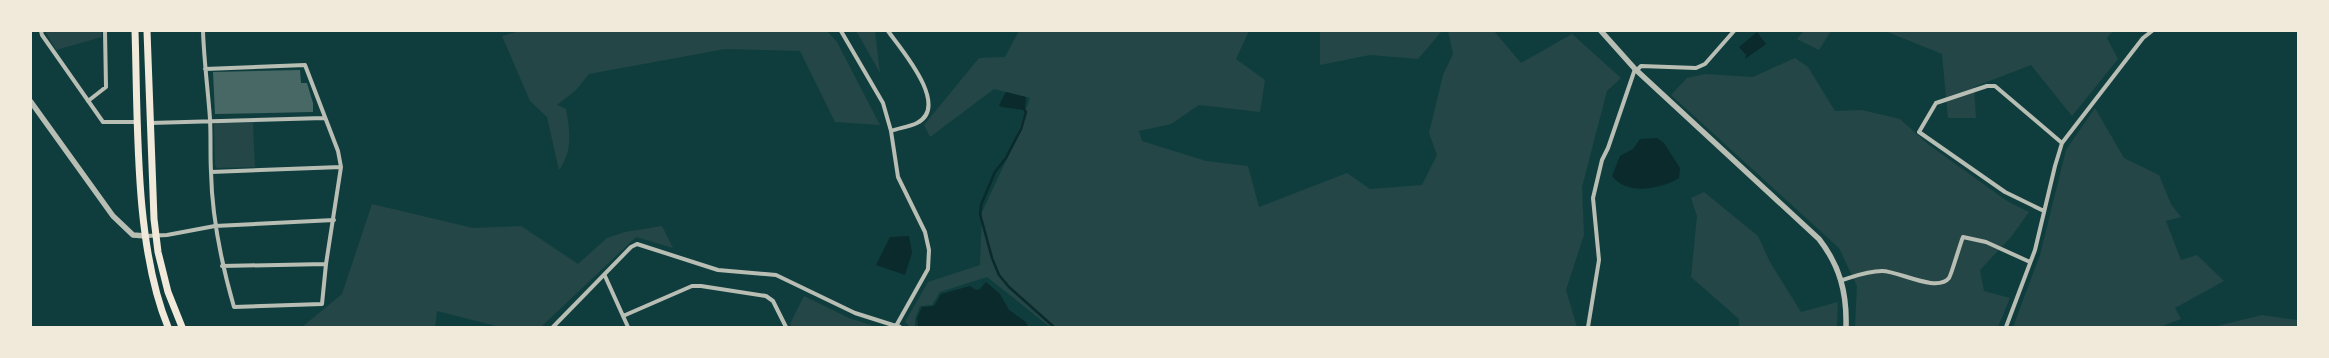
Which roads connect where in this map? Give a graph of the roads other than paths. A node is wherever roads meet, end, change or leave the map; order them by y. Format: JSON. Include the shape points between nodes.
{"nodes":[{"id":1,"x":41,"y":31,"type":"edge"},
{"id":2,"x":105,"y":31,"type":"edge"},
{"id":3,"x":135,"y":31,"type":"edge"},
{"id":4,"x":147,"y":31,"type":"edge"},
{"id":5,"x":203,"y":31,"type":"edge"},
{"id":6,"x":841,"y":31,"type":"edge"},
{"id":7,"x":888,"y":31,"type":"edge"},
{"id":8,"x":1601,"y":31,"type":"edge"},
{"id":9,"x":1734,"y":31,"type":"edge"},
{"id":10,"x":2152,"y":31,"type":"edge"},
{"id":11,"x":205,"y":69,"type":"junction"},
{"id":12,"x":1636,"y":70,"type":"junction"},
{"id":13,"x":88,"y":101,"type":"junction"},
{"id":14,"x":31,"y":102,"type":"edge"},
{"id":15,"x":324,"y":118,"type":"junction"},
{"id":16,"x":210,"y":120,"type":"junction"},
{"id":17,"x":138,"y":122,"type":"junction"},
{"id":18,"x":150,"y":123,"type":"junction"},
{"id":19,"x":890,"y":131,"type":"junction"},
{"id":20,"x":2062,"y":143,"type":"junction"},
{"id":21,"x":341,"y":167,"type":"junction"},
{"id":22,"x":211,"y":172,"type":"junction"},
{"id":23,"x":2044,"y":211,"type":"junction"},
{"id":24,"x":334,"y":220,"type":"junction"},
{"id":25,"x":215,"y":226,"type":"junction"},
{"id":26,"x":156,"y":235,"type":"junction"},
{"id":27,"x":146,"y":236,"type":"junction"},
{"id":28,"x":2030,"y":262,"type":"junction"},
{"id":29,"x":326,"y":264,"type":"junction"},
{"id":30,"x":222,"y":266,"type":"junction"},
{"id":31,"x":605,"y":276,"type":"junction"},
{"id":32,"x":1842,"y":280,"type":"junction"},
{"id":33,"x":623,"y":316,"type":"junction"},
{"id":34,"x":898,"y":326,"type":"edge"},
{"id":35,"x":168,"y":327,"type":"edge"},
{"id":36,"x":182,"y":327,"type":"edge"},
{"id":37,"x":553,"y":327,"type":"edge"},
{"id":38,"x":628,"y":327,"type":"edge"},
{"id":39,"x":786,"y":327,"type":"edge"},
{"id":40,"x":1588,"y":327,"type":"edge"},
{"id":41,"x":1846,"y":327,"type":"edge"},
{"id":42,"x":2006,"y":327,"type":"edge"}],
"edges":[{"from":1,"to":13,"type":"street"},
{"from":2,"to":13,"type":"street","via":[[106,87]]},
{"from":3,"to":17,"type":"main road"},
{"from":4,"to":18,"type":"main road"},
{"from":5,"to":11,"type":"street"},
{"from":6,"to":19,"type":"street","via":[[883,103]]},
{"from":7,"to":19,"type":"street","via":[[916,71],[929,98],[926,111],[918,123]]},
{"from":8,"to":12,"type":"street"},
{"from":9,"to":12,"type":"street","via":[[1705,64],[1696,68],[1641,66]]},
{"from":10,"to":20,"type":"street","via":[[2143,38]]},
{"from":11,"to":15,"type":"street","via":[[305,65]]},
{"from":11,"to":16,"type":"street"},
{"from":12,"to":32,"type":"street","via":[[1819,239],[1834,259]]},
{"from":12,"to":40,"type":"street","via":[[1594,186],[1599,260]]},
{"from":13,"to":17,"type":"street","via":[[103,122]]},
{"from":14,"to":27,"type":"street","via":[[113,216],[133,235]]},
{"from":15,"to":16,"type":"street"},
{"from":15,"to":21,"type":"street","via":[[338,151]]},
{"from":16,"to":18,"type":"street"},
{"from":16,"to":22,"type":"street"},
{"from":17,"to":27,"type":"main road"},
{"from":18,"to":26,"type":"main road"},
{"from":19,"to":34,"type":"street","via":[[898,177],[924,232],[929,250],[928,269],[902,312]]},
{"from":20,"to":23,"type":"street"},
{"from":20,"to":23,"type":"street","via":[[1995,86],[1987,86],[1936,103],[1919,132],[2005,192]]},
{"from":21,"to":22,"type":"street"},
{"from":21,"to":24,"type":"street"},
{"from":22,"to":25,"type":"street"},
{"from":23,"to":28,"type":"street"},
{"from":24,"to":25,"type":"street"},
{"from":24,"to":29,"type":"street"},
{"from":25,"to":26,"type":"street"},
{"from":25,"to":30,"type":"street"},
{"from":26,"to":27,"type":"street"},
{"from":26,"to":36,"type":"main road","via":[[168,292]]},
{"from":27,"to":35,"type":"main road","via":[[153,275]]},
{"from":28,"to":32,"type":"street","via":[[1986,242],[1963,237],[1951,276],[1946,281],[1927,283],[1884,271]]},
{"from":28,"to":42,"type":"street"},
{"from":29,"to":30,"type":"street"},
{"from":29,"to":30,"type":"street","via":[[322,304],[234,307]]},
{"from":31,"to":33,"type":"street"},
{"from":31,"to":34,"type":"street","via":[[631,247],[637,244],[718,270],[776,274],[855,313]]},
{"from":31,"to":37,"type":"street"},
{"from":32,"to":41,"type":"street"},
{"from":33,"to":38,"type":"street"},
{"from":33,"to":39,"type":"street","via":[[692,286],[701,286],[766,296],[773,301]]}]}
